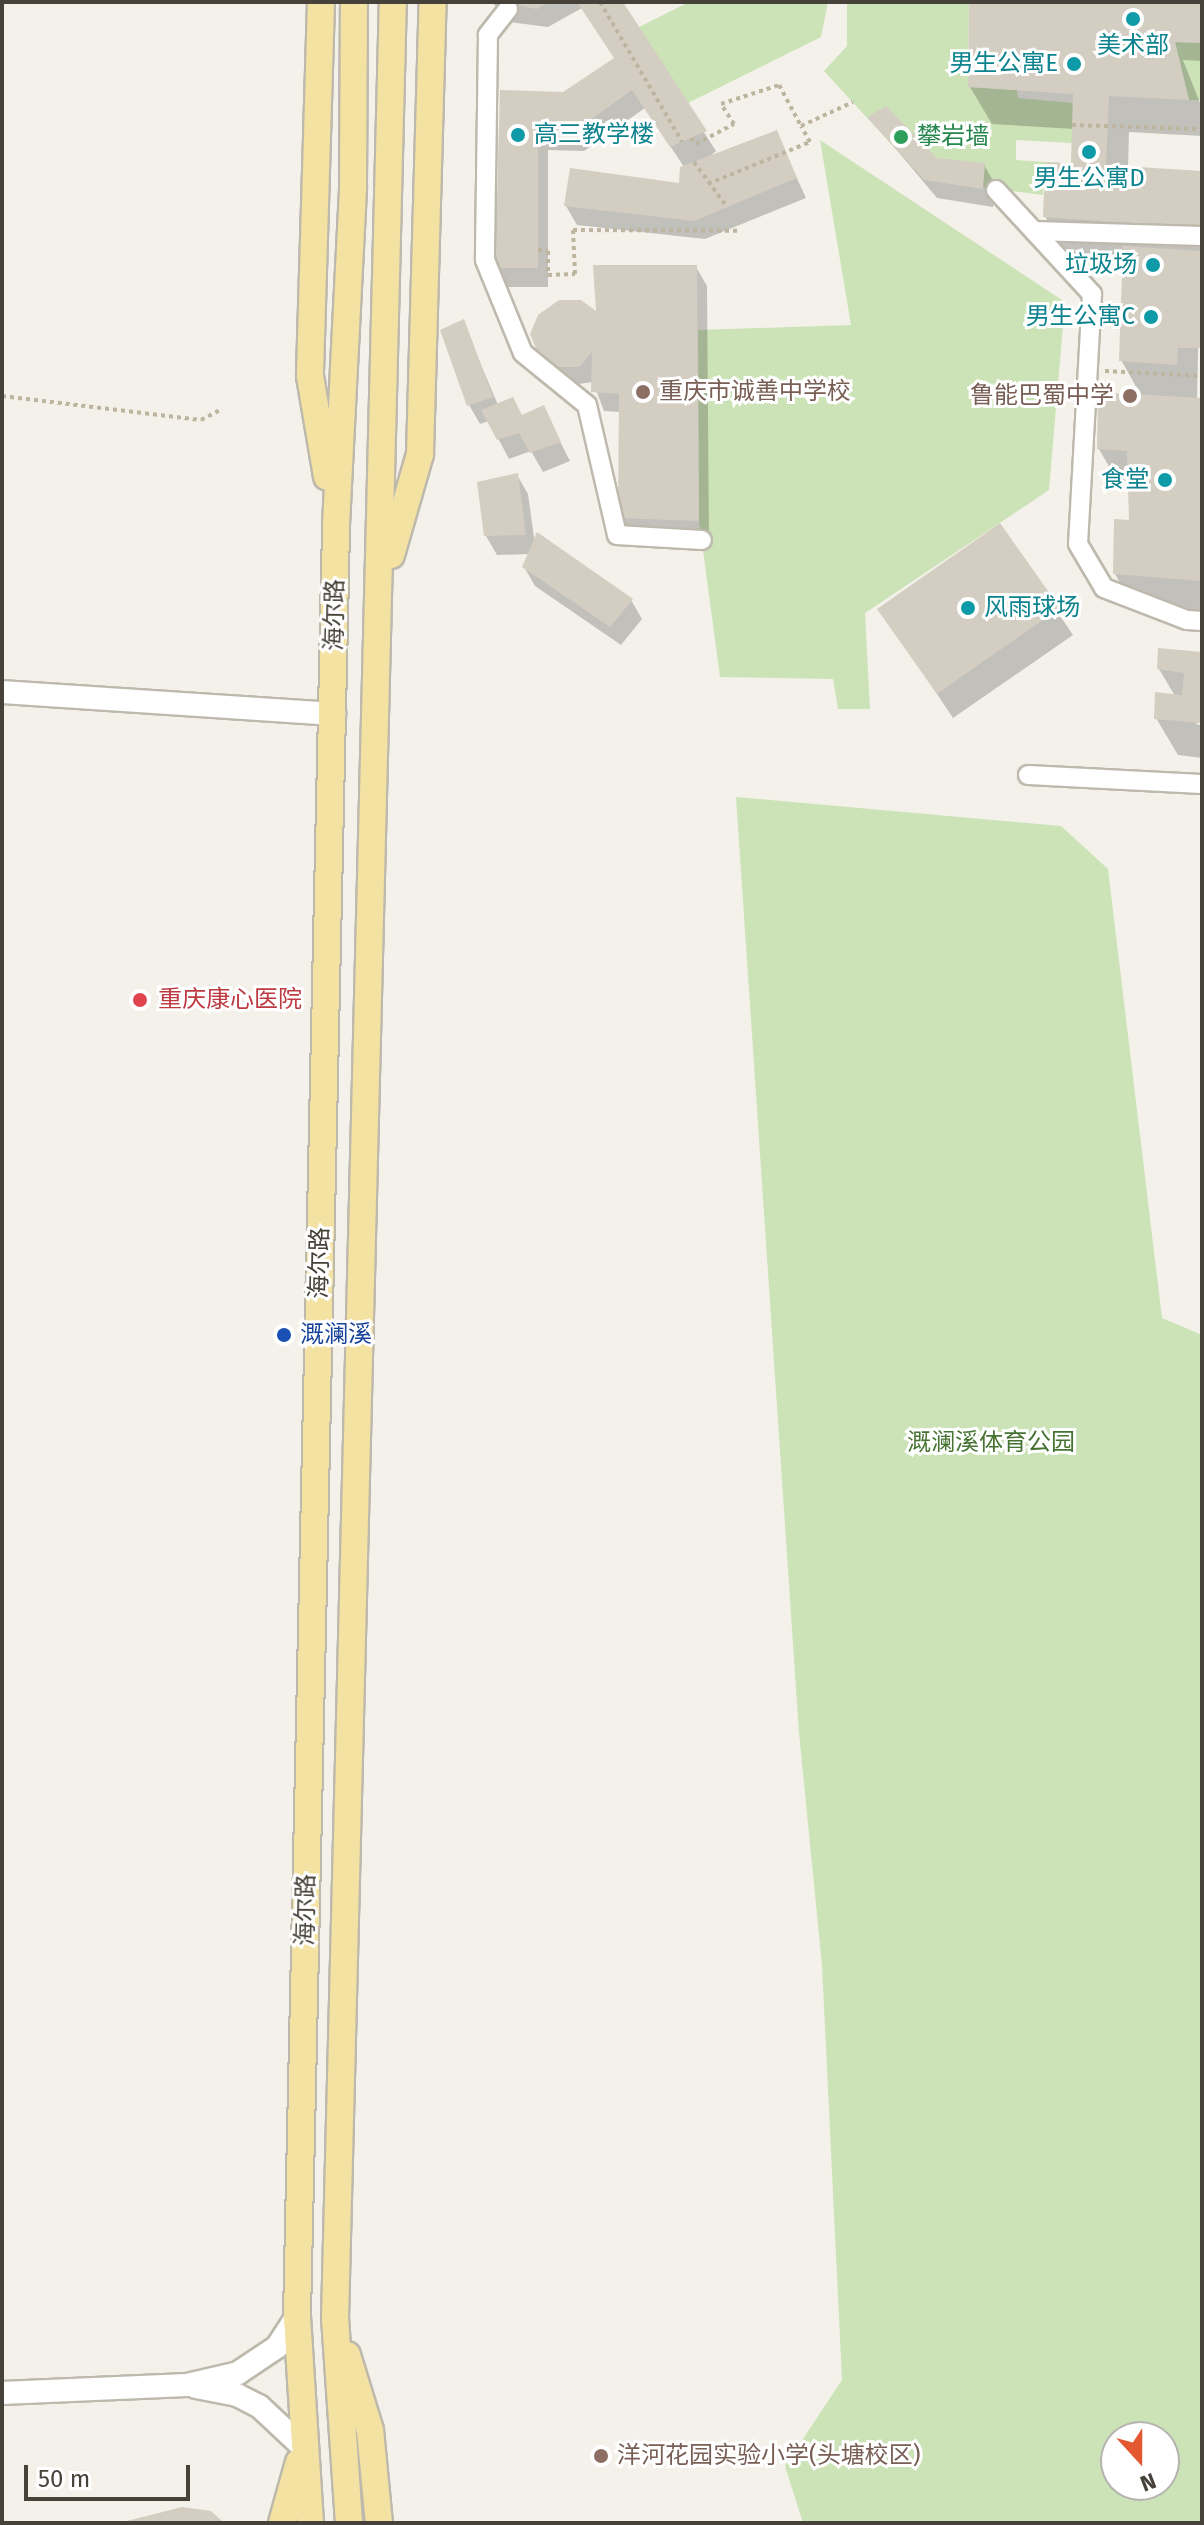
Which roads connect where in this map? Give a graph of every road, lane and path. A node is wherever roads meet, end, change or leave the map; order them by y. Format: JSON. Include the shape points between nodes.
{"nodes":[{"id":1,"x":321,"y":2,"type":"edge"},
{"id":2,"x":354,"y":2,"type":"edge"},
{"id":3,"x":393,"y":2,"type":"edge"},
{"id":4,"x":433,"y":2,"type":"edge"},
{"id":5,"x":600,"y":2,"type":"edge"},
{"id":6,"x":508,"y":9,"type":"dead end"},
{"id":7,"x":853,"y":102,"type":"dead end"},
{"id":8,"x":1072,"y":125,"type":"dead end"},
{"id":9,"x":801,"y":126,"type":"junction"},
{"id":10,"x":1202,"y":129,"type":"edge"},
{"id":11,"x":691,"y":138,"type":"dead end"},
{"id":12,"x":682,"y":142,"type":"dead end"},
{"id":13,"x":694,"y":162,"type":"dead end"},
{"id":14,"x":708,"y":184,"type":"junction"},
{"id":15,"x":996,"y":190,"type":"dead end"},
{"id":16,"x":727,"y":207,"type":"dead end"},
{"id":17,"x":737,"y":231,"type":"dead end"},
{"id":18,"x":1034,"y":231,"type":"junction"},
{"id":19,"x":1202,"y":236,"type":"edge"},
{"id":20,"x":538,"y":250,"type":"dead end"},
{"id":21,"x":1088,"y":370,"type":"junction"},
{"id":22,"x":1202,"y":376,"type":"edge"},
{"id":23,"x":2,"y":396,"type":"edge"},
{"id":24,"x":220,"y":410,"type":"dead end"},
{"id":25,"x":336,"y":525,"type":"junction"},
{"id":26,"x":702,"y":540,"type":"dead end"},
{"id":27,"x":381,"y":589,"type":"junction"},
{"id":28,"x":1202,"y":621,"type":"edge"},
{"id":29,"x":2,"y":692,"type":"edge"},
{"id":30,"x":334,"y":714,"type":"junction"},
{"id":31,"x":1028,"y":775,"type":"dead end"},
{"id":32,"x":1202,"y":784,"type":"edge"},
{"id":33,"x":297,"y":2316,"type":"junction"},
{"id":34,"x":335,"y":2319,"type":"junction"},
{"id":35,"x":187,"y":2385,"type":"junction"},
{"id":36,"x":2,"y":2393,"type":"edge"},
{"id":37,"x":303,"y":2447,"type":"junction"},
{"id":38,"x":282,"y":2523,"type":"edge"},
{"id":39,"x":310,"y":2523,"type":"edge"},
{"id":40,"x":349,"y":2523,"type":"edge"},
{"id":41,"x":379,"y":2523,"type":"edge"}],
"edges":[{"from":1,"to":25,"type":"main road","via":[[310,376]]},
{"from":2,"to":25,"type":"main road","name":"海尔路","via":[[353,186]]},
{"from":3,"to":27,"type":"main road","name":"海尔路"},
{"from":4,"to":27,"type":"main road","via":[[420,454]]},
{"from":5,"to":12,"type":"path"},
{"from":6,"to":26,"type":"street","via":[[488,35],[485,260],[523,353],[587,405],[617,535]]},
{"from":7,"to":9,"type":"path"},
{"from":8,"to":10,"type":"path"},
{"from":9,"to":11,"type":"path","via":[[779,85],[721,104],[734,124],[696,144]]},
{"from":9,"to":14,"type":"path","via":[[810,142]]},
{"from":13,"to":14,"type":"path"},
{"from":14,"to":16,"type":"path"},
{"from":15,"to":18,"type":"street"},
{"from":17,"to":20,"type":"path","via":[[573,230],[575,274],[548,275],[548,251]]},
{"from":18,"to":19,"type":"street"},
{"from":18,"to":21,"type":"street","via":[[1092,294]]},
{"from":21,"to":22,"type":"path"},
{"from":21,"to":28,"type":"street","via":[[1078,544],[1104,588]]},
{"from":23,"to":24,"type":"path","via":[[201,420]]},
{"from":25,"to":30,"type":"main road","name":"海尔路"},
{"from":27,"to":34,"type":"main road","name":"海尔路"},
{"from":29,"to":30,"type":"street"},
{"from":30,"to":33,"type":"main road","name":"海尔路"},
{"from":31,"to":32,"type":"street"},
{"from":33,"to":35,"type":"street","via":[[262,2361],[238,2373]]},
{"from":33,"to":37,"type":"main road","name":"海尔路"},
{"from":34,"to":40,"type":"main road","name":"海尔路"},
{"from":34,"to":41,"type":"main road","via":[[370,2430]]},
{"from":35,"to":36,"type":"street"},
{"from":35,"to":37,"type":"street","via":[[237,2395],[259,2406]]},
{"from":37,"to":38,"type":"main road"},
{"from":37,"to":39,"type":"main road","name":"海尔路"}]}
